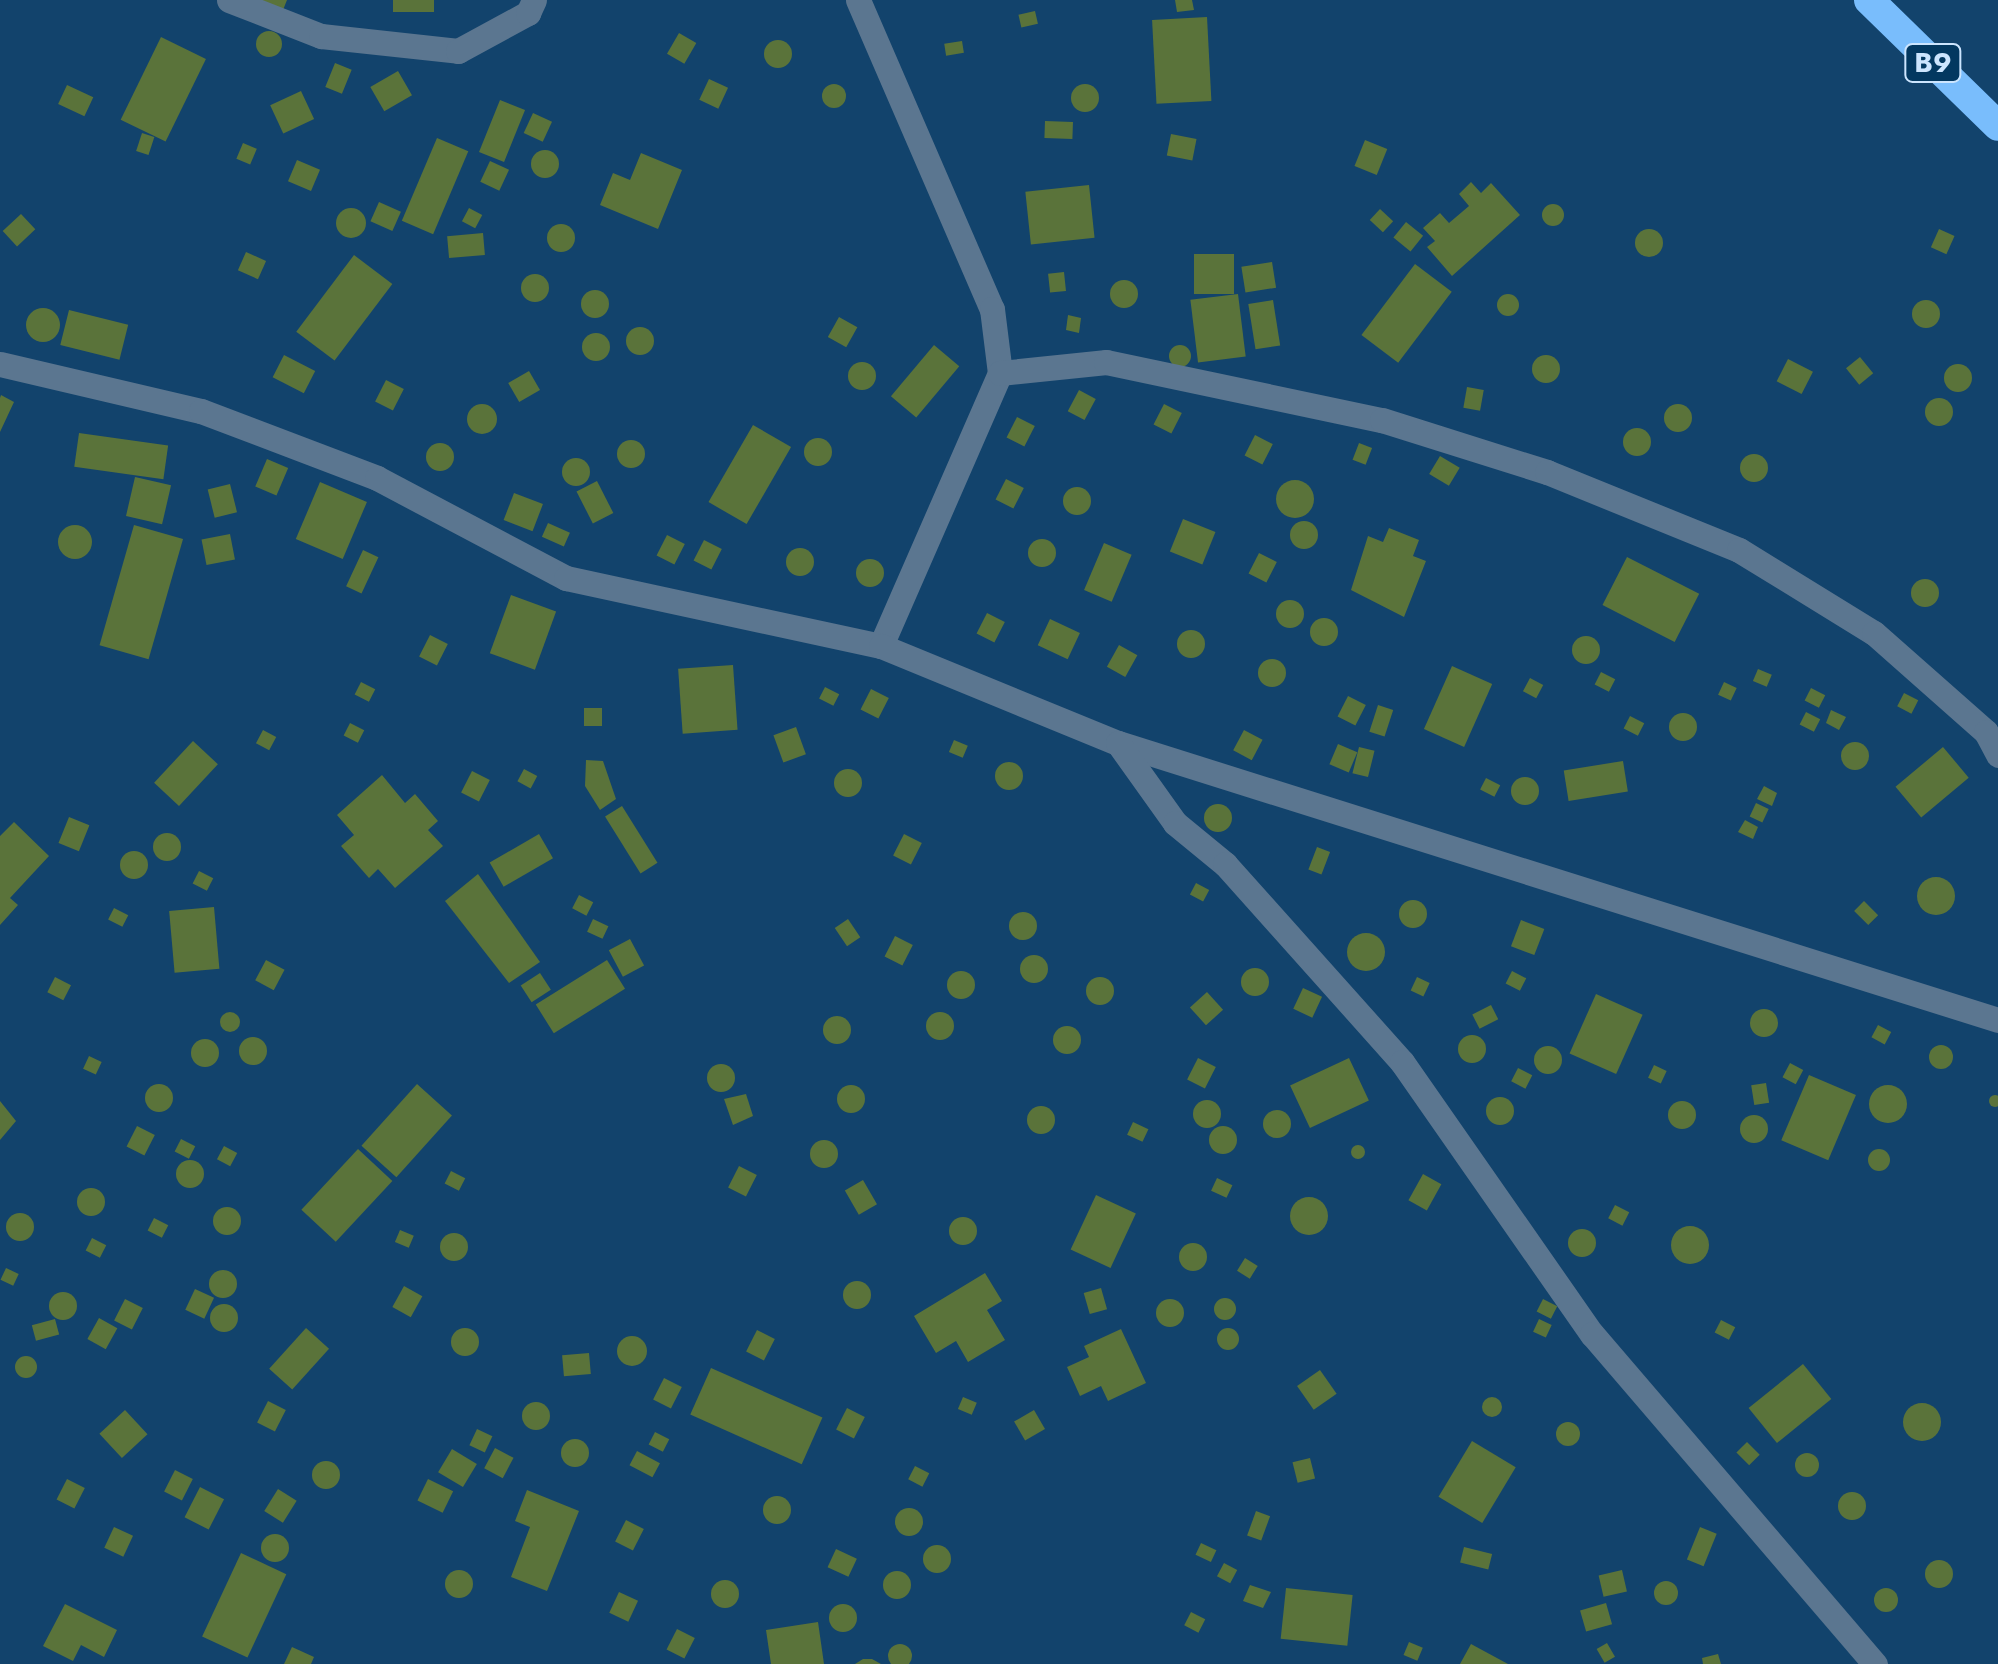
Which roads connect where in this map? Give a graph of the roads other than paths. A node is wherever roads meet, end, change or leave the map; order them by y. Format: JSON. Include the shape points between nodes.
{"nodes":[{"id":1,"x":229,"y":0,"type":"edge"},
{"id":2,"x":534,"y":0,"type":"edge"},
{"id":3,"x":858,"y":0,"type":"edge"},
{"id":4,"x":1869,"y":0,"type":"edge"},
{"id":5,"x":1998,"y":126,"type":"edge"},
{"id":6,"x":0,"y":364,"type":"edge"},
{"id":7,"x":1000,"y":373,"type":"junction"},
{"id":8,"x":881,"y":646,"type":"junction"},
{"id":9,"x":1118,"y":743,"type":"junction"},
{"id":10,"x":1998,"y":755,"type":"edge"},
{"id":11,"x":1998,"y":1020,"type":"edge"},
{"id":12,"x":1875,"y":1664,"type":"edge"}],
"edges":[{"from":1,"to":2,"type":"street","via":[[321,36],[458,51],[528,13]]},
{"from":3,"to":7,"type":"street","via":[[992,309]]},
{"from":4,"to":5,"type":"highway","number":"B9"},
{"from":6,"to":8,"type":"street","via":[[236,424],[377,478],[566,578]]},
{"from":7,"to":8,"type":"street"},
{"from":7,"to":10,"type":"street","via":[[1106,362],[1382,420],[1547,472],[1739,550],[1874,632],[1986,732]]},
{"from":8,"to":9,"type":"street"},
{"from":9,"to":11,"type":"street"},
{"from":9,"to":12,"type":"street","via":[[1175,823],[1225,864],[1402,1062],[1592,1334]]}]}
